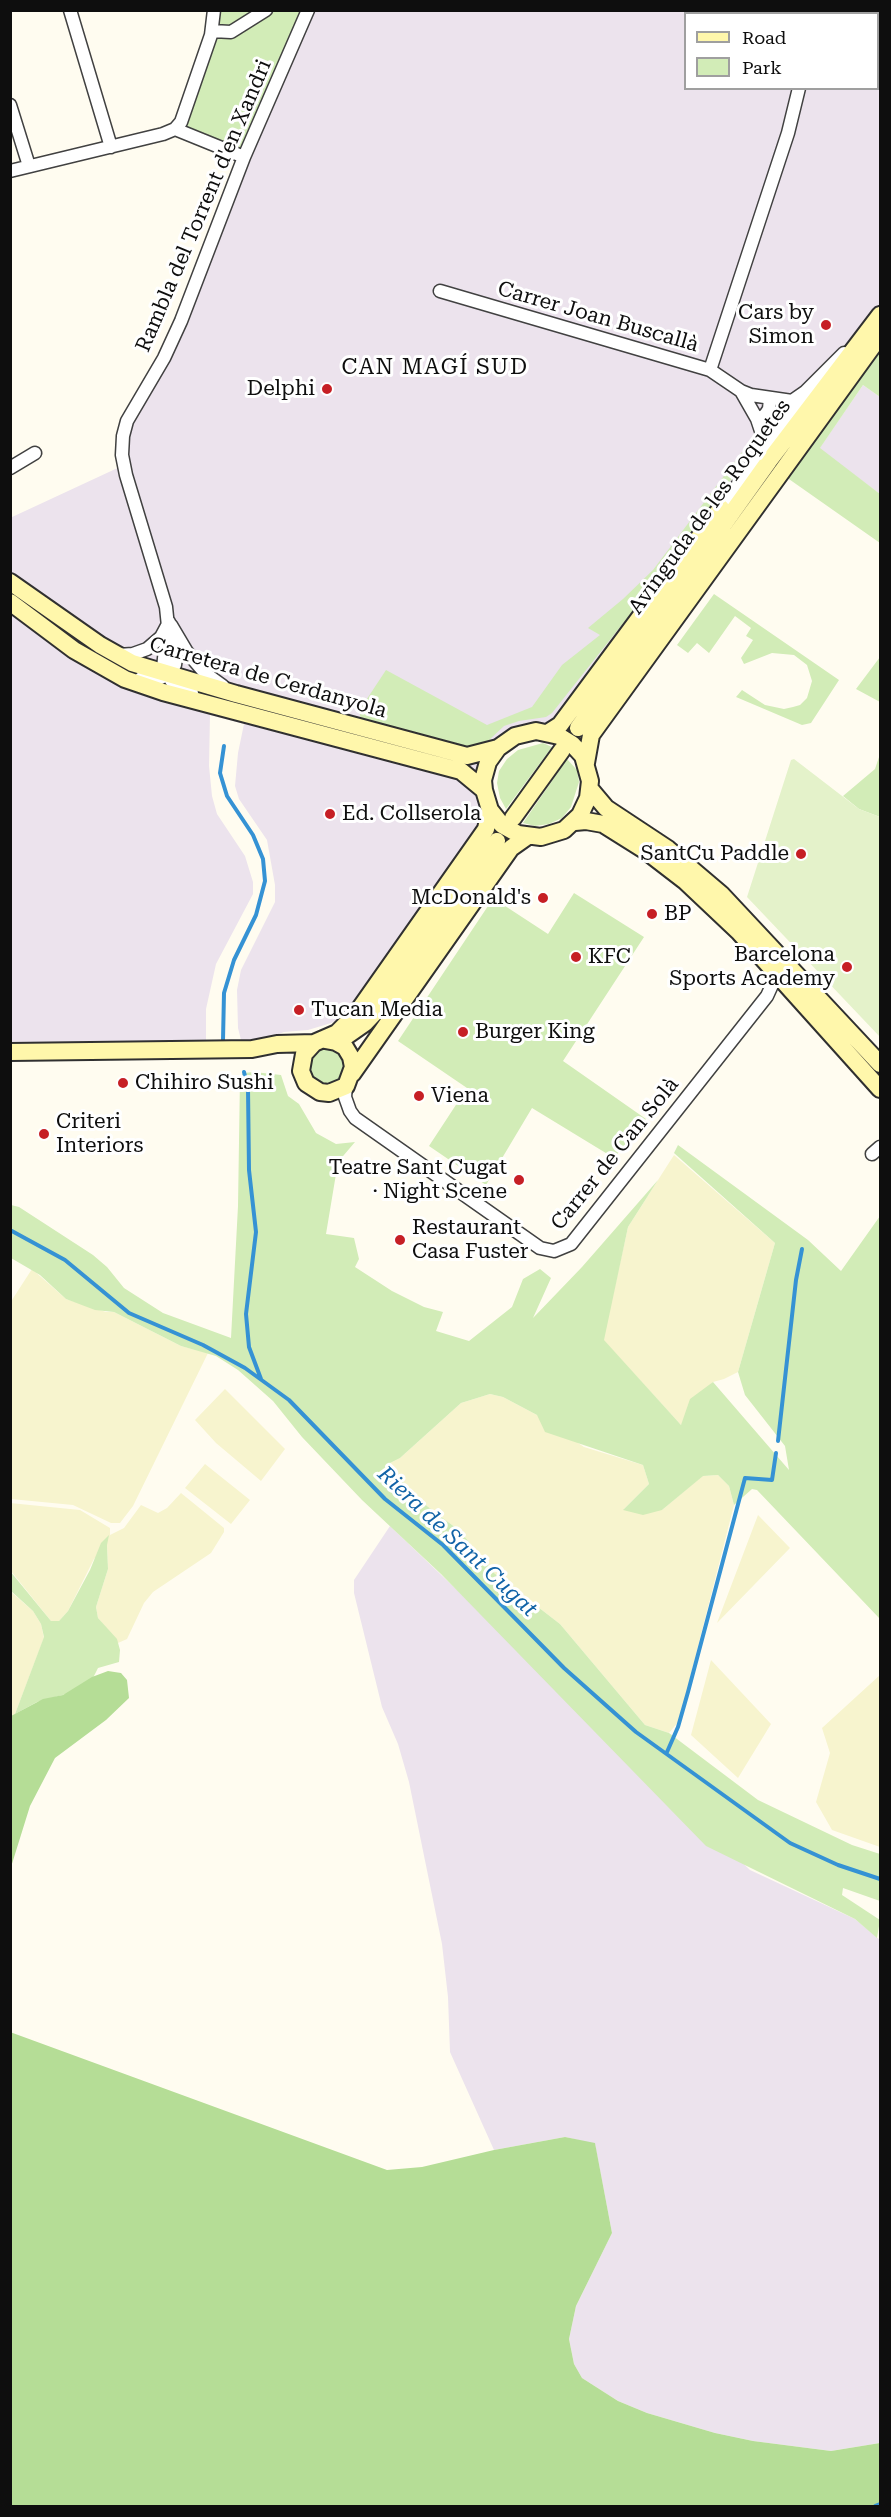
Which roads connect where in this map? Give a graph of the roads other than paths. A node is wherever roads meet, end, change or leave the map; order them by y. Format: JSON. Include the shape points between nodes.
{"nodes":[{"id":1,"x":70,"y":10,"type":"edge"},
{"id":2,"x":214,"y":10,"type":"edge"},
{"id":3,"x":267,"y":10,"type":"edge"},
{"id":4,"x":308,"y":10,"type":"edge"},
{"id":5,"x":212,"y":31,"type":"junction"},
{"id":6,"x":799,"y":90,"type":"edge"},
{"id":7,"x":10,"y":105,"type":"edge"},
{"id":8,"x":178,"y":125,"type":"junction"},
{"id":9,"x":111,"y":147,"type":"junction"},
{"id":10,"x":244,"y":157,"type":"junction"},
{"id":11,"x":29,"y":166,"type":"junction"},
{"id":12,"x":10,"y":171,"type":"edge"},
{"id":13,"x":440,"y":291,"type":"dead end"},
{"id":14,"x":879,"y":316,"type":"edge"},
{"id":15,"x":880,"y":336,"type":"edge"},
{"id":16,"x":710,"y":370,"type":"junction"},
{"id":17,"x":741,"y":391,"type":"junction"},
{"id":18,"x":805,"y":392,"type":"junction"},
{"id":19,"x":770,"y":398,"type":"junction"},
{"id":20,"x":757,"y":418,"type":"junction"},
{"id":21,"x":762,"y":449,"type":"junction"},
{"id":22,"x":35,"y":453,"type":"dead end"},
{"id":23,"x":10,"y":468,"type":"edge"},
{"id":24,"x":721,"y":507,"type":"joint"},
{"id":25,"x":10,"y":582,"type":"edge"},
{"id":26,"x":10,"y":602,"type":"edge"},
{"id":27,"x":169,"y":621,"type":"junction"},
{"id":28,"x":117,"y":655,"type":"junction"},
{"id":29,"x":117,"y":674,"type":"junction"},
{"id":30,"x":167,"y":675,"type":"junction"},
{"id":31,"x":233,"y":702,"type":"junction"},
{"id":32,"x":578,"y":728,"type":"dead end"},
{"id":33,"x":549,"y":732,"type":"junction"},
{"id":34,"x":498,"y":748,"type":"junction"},
{"id":35,"x":562,"y":750,"type":"dead end"},
{"id":36,"x":586,"y":763,"type":"junction"},
{"id":37,"x":590,"y":789,"type":"junction"},
{"id":38,"x":484,"y":790,"type":"junction"},
{"id":39,"x":490,"y":810,"type":"junction"},
{"id":40,"x":513,"y":819,"type":"dead end"},
{"id":41,"x":575,"y":822,"type":"junction"},
{"id":42,"x":528,"y":836,"type":"junction"},
{"id":43,"x":497,"y":841,"type":"dead end"},
{"id":44,"x":771,"y":969,"type":"junction"},
{"id":45,"x":381,"y":1006,"type":"junction"},
{"id":46,"x":325,"y":1042,"type":"junction"},
{"id":47,"x":257,"y":1048,"type":"junction"},
{"id":48,"x":10,"y":1052,"type":"edge"},
{"id":49,"x":880,"y":1064,"type":"edge"},
{"id":50,"x":301,"y":1071,"type":"junction"},
{"id":51,"x":350,"y":1074,"type":"junction"},
{"id":52,"x":880,"y":1089,"type":"edge"}],
"edges":[{"from":1,"to":9,"type":"street"},
{"from":2,"to":5,"type":"street"},
{"from":3,"to":5,"type":"street","via":[[231,32]]},
{"from":4,"to":10,"type":"street","name":"Rambla del Torrent d'en Xandri"},
{"from":5,"to":8,"type":"street"},
{"from":6,"to":16,"type":"street"},
{"from":7,"to":11,"type":"street"},
{"from":8,"to":9,"type":"street","via":[[163,134]]},
{"from":8,"to":10,"type":"street"},
{"from":9,"to":11,"type":"street"},
{"from":10,"to":27,"type":"street","name":"Rambla del Torrent d'en Xandri","via":[[181,321],[127,421],[123,436],[126,475]]},
{"from":11,"to":12,"type":"street"},
{"from":13,"to":16,"type":"street","name":"Carrer Joan Buscallà"},
{"from":14,"to":18,"type":"street"},
{"from":14,"to":32,"type":"main road","name":"Avinguda de les Roquetes","via":[[769,461]]},
{"from":15,"to":36,"type":"main road","via":[[591,735]]},
{"from":16,"to":17,"type":"street","name":"Carrer Joan Buscallà"},
{"from":17,"to":19,"type":"street","name":"Carrer Joan Buscallà"},
{"from":17,"to":20,"type":"street","name":"Carrer Joan Buscallà"},
{"from":18,"to":19,"type":"street","name":"Carrer Joan Buscallà","via":[[792,401]]},
{"from":18,"to":21,"type":"street"},
{"from":19,"to":20,"type":"street","via":[[765,416]]},
{"from":20,"to":21,"type":"street","name":"Carrer Joan Buscallà"},
{"from":21,"to":24,"type":"street"},
{"from":22,"to":23,"type":"street"},
{"from":24,"to":33,"type":"main road","via":[[568,715]]},
{"from":25,"to":28,"type":"main road","name":"Carretera de Cerdanyola"},
{"from":26,"to":29,"type":"main road","name":"Carretera de Cerdanyola","via":[[74,650]]},
{"from":27,"to":28,"type":"street","via":[[161,637],[147,649]]},
{"from":27,"to":30,"type":"street","name":"Rambla del Torrent d'en Xandri","via":[[170,646],[165,649],[163,668]]},
{"from":27,"to":31,"type":"street","name":"Rambla del Torrent d'en Xandri","via":[[187,652]]},
{"from":28,"to":30,"type":"main road","name":"Carretera de Cerdanyola"},
{"from":29,"to":30,"type":"street","via":[[154,681]]},
{"from":29,"to":31,"type":"main road","name":"Carretera de Cerdanyola","via":[[163,692]]},
{"from":30,"to":31,"type":"main road","name":"Carretera de Cerdanyola"},
{"from":31,"to":34,"type":"main road","name":"Carretera de Cerdanyola","via":[[467,756]]},
{"from":31,"to":38,"type":"main road","name":"Carretera de Cerdanyola","via":[[461,771]]},
{"from":33,"to":34,"type":"main road","via":[[524,733]]},
{"from":33,"to":36,"type":"main road","via":[[572,744]]},
{"from":34,"to":38,"type":"main road","via":[[485,770]]},
{"from":35,"to":40,"type":"main road"},
{"from":36,"to":37,"type":"main road"},
{"from":37,"to":41,"type":"main road"},
{"from":37,"to":49,"type":"main road","via":[[606,808],[669,849],[721,894]]},
{"from":38,"to":39,"type":"main road"},
{"from":39,"to":42,"type":"main road","via":[[510,830]]},
{"from":39,"to":46,"type":"main road","via":[[486,829],[371,995]]},
{"from":41,"to":42,"type":"main road","via":[[556,833]]},
{"from":41,"to":44,"type":"main road","via":[[603,824],[666,865],[722,914]]},
{"from":42,"to":51,"type":"main road","via":[[512,848]]},
{"from":43,"to":45,"type":"main road"},
{"from":44,"to":51,"type":"street","name":"Carrer de Can Solà","via":[[772,985],[767,996],[571,1244],[554,1251],[540,1248],[355,1118],[345,1097]]},
{"from":44,"to":52,"type":"main road"},
{"from":45,"to":46,"type":"main road","via":[[364,1023]]},
{"from":45,"to":51,"type":"main road"},
{"from":46,"to":47,"type":"main road"},
{"from":46,"to":50,"type":"main road","via":[[304,1054]]},
{"from":46,"to":51,"type":"main road","via":[[349,1051]]},
{"from":47,"to":48,"type":"main road"},
{"from":47,"to":50,"type":"main road","via":[[286,1056]]},
{"from":50,"to":51,"type":"main road","via":[[306,1083],[320,1092],[334,1092]]}]}
